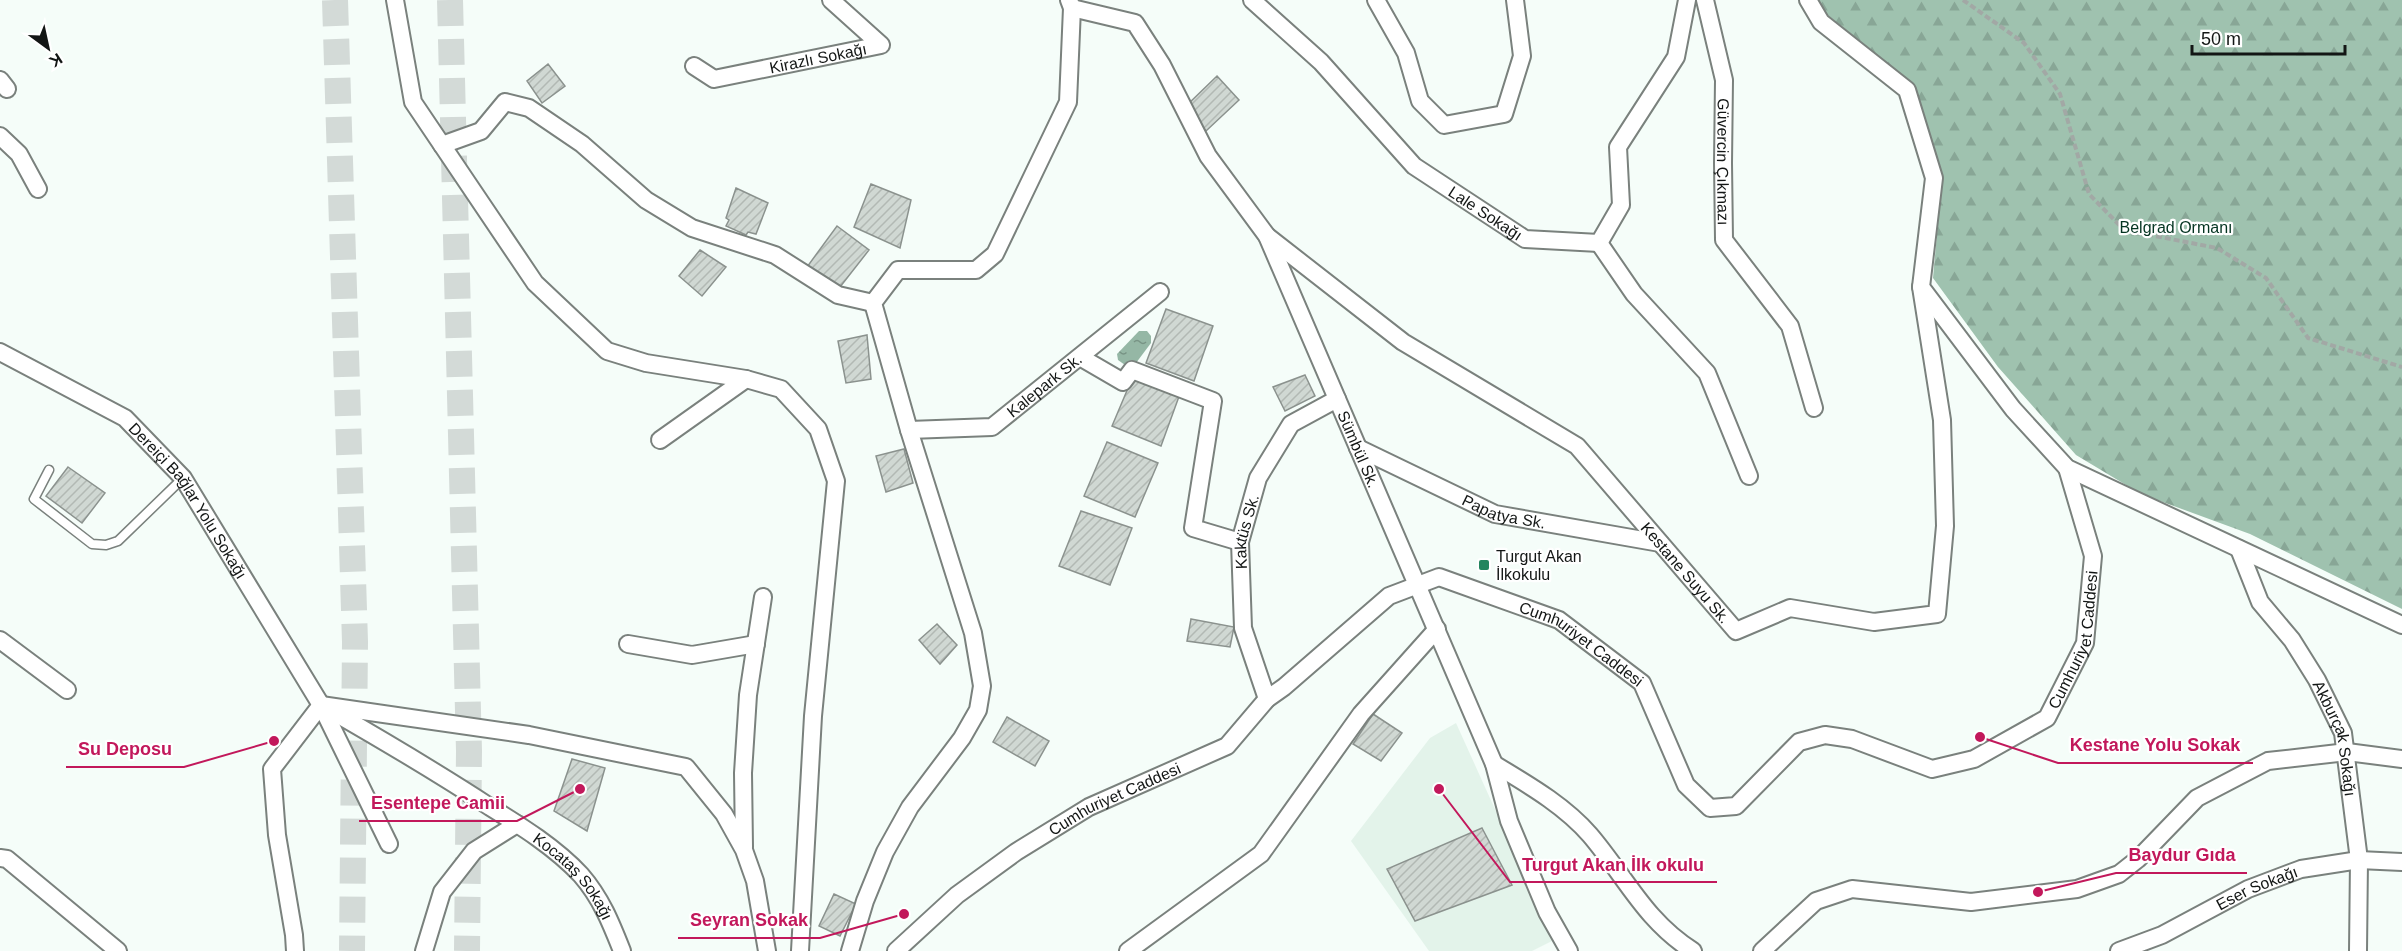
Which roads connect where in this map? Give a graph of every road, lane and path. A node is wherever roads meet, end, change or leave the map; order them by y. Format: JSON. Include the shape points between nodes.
{"nodes":[{"id":1,"x":395,"y":0,"type":"edge"},
{"id":2,"x":831,"y":0,"type":"edge"},
{"id":3,"x":1252,"y":0,"type":"edge"},
{"id":4,"x":1376,"y":0,"type":"edge"},
{"id":5,"x":1515,"y":0,"type":"edge"},
{"id":6,"x":1687,"y":0,"type":"edge"},
{"id":7,"x":1705,"y":0,"type":"edge"},
{"id":8,"x":1808,"y":0,"type":"edge"},
{"id":9,"x":1963,"y":0,"type":"edge"},
{"id":10,"x":1071,"y":4,"type":"edge"},
{"id":11,"x":694,"y":66,"type":"dead end"},
{"id":12,"x":0,"y":136,"type":"edge"},
{"id":13,"x":442,"y":145,"type":"junction"},
{"id":14,"x":38,"y":189,"type":"dead end"},
{"id":15,"x":1267,"y":236,"type":"junction"},
{"id":16,"x":1599,"y":243,"type":"junction"},
{"id":17,"x":1921,"y":287,"type":"junction"},
{"id":18,"x":1160,"y":292,"type":"dead end"},
{"id":19,"x":873,"y":303,"type":"junction"},
{"id":20,"x":0,"y":352,"type":"edge"},
{"id":21,"x":1080,"y":357,"type":"junction"},
{"id":22,"x":2402,"y":367,"type":"edge"},
{"id":23,"x":746,"y":379,"type":"junction"},
{"id":24,"x":1337,"y":399,"type":"junction"},
{"id":25,"x":1814,"y":408,"type":"dead end"},
{"id":26,"x":909,"y":430,"type":"junction"},
{"id":27,"x":660,"y":440,"type":"dead end"},
{"id":28,"x":1359,"y":448,"type":"junction"},
{"id":29,"x":2067,"y":468,"type":"junction"},
{"id":30,"x":49,"y":470,"type":"dead end"},
{"id":31,"x":1749,"y":476,"type":"dead end"},
{"id":32,"x":183,"y":477,"type":"junction"},
{"id":33,"x":1240,"y":542,"type":"junction"},
{"id":34,"x":1660,"y":543,"type":"junction"},
{"id":35,"x":2239,"y":549,"type":"junction"},
{"id":36,"x":1418,"y":585,"type":"junction"},
{"id":37,"x":763,"y":597,"type":"dead end"},
{"id":38,"x":2402,"y":625,"type":"edge"},
{"id":39,"x":1437,"y":630,"type":"junction"},
{"id":40,"x":0,"y":640,"type":"edge"},
{"id":41,"x":628,"y":644,"type":"dead end"},
{"id":42,"x":756,"y":644,"type":"junction"},
{"id":43,"x":68,"y":690,"type":"dead end"},
{"id":44,"x":1267,"y":699,"type":"junction"},
{"id":45,"x":321,"y":705,"type":"junction"},
{"id":46,"x":2347,"y":752,"type":"junction"},
{"id":47,"x":2402,"y":759,"type":"edge"},
{"id":48,"x":1494,"y":764,"type":"junction"},
{"id":49,"x":517,"y":824,"type":"junction"},
{"id":50,"x":389,"y":844,"type":"dead end"},
{"id":51,"x":744,"y":850,"type":"junction"},
{"id":52,"x":0,"y":858,"type":"edge"},
{"id":53,"x":2360,"y":861,"type":"junction"},
{"id":54,"x":2402,"y":862,"type":"edge"},
{"id":55,"x":118,"y":951,"type":"edge"},
{"id":56,"x":295,"y":951,"type":"edge"},
{"id":57,"x":424,"y":951,"type":"edge"},
{"id":58,"x":622,"y":951,"type":"edge"},
{"id":59,"x":767,"y":951,"type":"edge"},
{"id":60,"x":800,"y":951,"type":"edge"},
{"id":61,"x":850,"y":951,"type":"edge"},
{"id":62,"x":896,"y":951,"type":"edge"},
{"id":63,"x":1128,"y":951,"type":"edge"},
{"id":64,"x":1569,"y":951,"type":"edge"},
{"id":65,"x":1693,"y":951,"type":"edge"},
{"id":66,"x":1762,"y":951,"type":"edge"},
{"id":67,"x":2119,"y":951,"type":"edge"},
{"id":68,"x":2358,"y":951,"type":"edge"}],
"edges":[{"from":1,"to":13,"type":"street","via":[[413,102]]},
{"from":2,"to":11,"type":"street","name":"Kirazlı Sokağı","via":[[881,45],[714,79]]},
{"from":3,"to":16,"type":"street","name":"Lale Sokağı","via":[[1321,62],[1414,166],[1525,239]]},
{"from":4,"to":5,"type":"street","via":[[1406,53],[1420,100],[1444,125],[1504,114],[1522,56]]},
{"from":6,"to":16,"type":"street","via":[[1676,57],[1618,147],[1621,205]]},
{"from":7,"to":25,"type":"street","name":"Güvercin Çıkmazı","via":[[1724,80],[1724,240],[1790,326]]},
{"from":8,"to":17,"type":"street","via":[[1821,22],[1907,90],[1934,178]]},
{"from":9,"to":22,"type":"path","via":[[2024,43],[2060,94],[2089,194],[2124,230],[2217,248],[2266,278],[2308,338]]},
{"from":10,"to":15,"type":"street","name":"Sümbül Sk.","via":[[1135,24],[1162,65],[1208,156]]},
{"from":10,"to":19,"type":"street","via":[[1068,102],[995,254],[976,270],[897,270]]},
{"from":12,"to":14,"type":"street","via":[[19,154]]},
{"from":13,"to":19,"type":"street","via":[[481,131],[505,102],[529,108],[582,144],[646,200],[692,228],[775,255],[838,296]]},
{"from":13,"to":23,"type":"street","via":[[536,283],[607,351],[646,363]]},
{"from":15,"to":24,"type":"street","name":"Sümbül Sk."},
{"from":15,"to":34,"type":"street","name":"Kestane Suyu Sk.","via":[[1403,342],[1577,446]]},
{"from":16,"to":31,"type":"street","via":[[1634,294],[1707,373]]},
{"from":17,"to":29,"type":"street","via":[[2013,410]]},
{"from":17,"to":34,"type":"street","name":"Kestane Suyu Sk.","via":[[1942,420],[1945,526],[1937,614],[1874,622],[1790,608],[1736,631]]},
{"from":18,"to":21,"type":"street","name":"Kalepark Sk."},
{"from":19,"to":26,"type":"street"},
{"from":20,"to":32,"type":"street","name":"Dereiçi Bağlar Yolu Sokağı","via":[[125,418]]},
{"from":21,"to":26,"type":"street","name":"Kalepark Sk.","via":[[992,427]]},
{"from":21,"to":33,"type":"street","via":[[1123,382],[1132,370],[1213,401],[1193,528]]},
{"from":23,"to":27,"type":"street"},
{"from":23,"to":60,"type":"street","via":[[781,389],[818,429],[836,481],[813,716]]},
{"from":24,"to":28,"type":"street","name":"Sümbül Sk."},
{"from":24,"to":33,"type":"street","name":"Kaktüs Sk.","via":[[1291,424],[1258,478]]},
{"from":26,"to":61,"type":"street","via":[[973,633],[982,686],[978,710],[962,738],[910,807],[885,852]]},
{"from":28,"to":34,"type":"street","name":"Papatya Sk.","via":[[1495,513]]},
{"from":28,"to":36,"type":"street","name":"Sümbül Sk."},
{"from":29,"to":35,"type":"street"},
{"from":29,"to":36,"type":"street","name":"Cumhuriyet Caddesi","via":[[2092,555],[2085,643],[2047,718],[1974,759],[1932,769],[1852,739],[1826,735],[1798,742],[1736,806],[1710,808],[1686,785],[1642,683],[1559,620],[1439,577]]},
{"from":30,"to":32,"type":"lane","via":[[34,500],[92,544],[106,545],[118,541]]},
{"from":32,"to":45,"type":"street","name":"Dereiçi Bağlar Yolu Sokağı"},
{"from":33,"to":44,"type":"street","name":"Kaktüs Sk.","via":[[1243,628]]},
{"from":35,"to":38,"type":"street"},
{"from":35,"to":46,"type":"street","name":"Akburçak Sokağı","via":[[2260,603],[2292,640],[2317,680],[2343,733]]},
{"from":36,"to":39,"type":"street","name":"Sümbül Sk."},
{"from":36,"to":44,"type":"street","name":"Cumhuriyet Caddesi","via":[[1389,596]]},
{"from":37,"to":42,"type":"street"},
{"from":39,"to":48,"type":"street","name":"Sümbül Sk."},
{"from":39,"to":63,"type":"street","via":[[1361,714],[1261,854]]},
{"from":40,"to":43,"type":"street"},
{"from":41,"to":42,"type":"street","via":[[692,655]]},
{"from":42,"to":51,"type":"street","via":[[747,695]]},
{"from":44,"to":62,"type":"street","name":"Cumhuriyet Caddesi","via":[[1227,746],[1089,807],[957,895]]},
{"from":45,"to":49,"type":"street","name":"Kocataş Sokağı","via":[[429,767]]},
{"from":45,"to":50,"type":"street","name":"Dereiçi Bağlar Yolu Sokağı"},
{"from":45,"to":51,"type":"street","via":[[529,735],[686,766],[724,814]]},
{"from":45,"to":56,"type":"street","via":[[272,769],[277,835]]},
{"from":46,"to":47,"type":"street"},
{"from":46,"to":53,"type":"street","name":"Akburçak Sokağı"},
{"from":46,"to":66,"type":"street","via":[[2268,761],[2197,798],[2119,874],[2077,889],[1971,902],[1852,889],[1816,901]]},
{"from":48,"to":64,"type":"street","name":"Sümbül Sk.","via":[[1509,821],[1547,912]]},
{"from":48,"to":65,"type":"street","via":[[1546,796],[1590,834],[1633,894],[1674,939]]},
{"from":49,"to":57,"type":"street","via":[[474,851],[442,892]]},
{"from":49,"to":58,"type":"street","name":"Kocataş Sokağı","via":[[580,875],[605,908]]},
{"from":51,"to":59,"type":"street"},
{"from":52,"to":55,"type":"street","via":[[7,859]]},
{"from":53,"to":54,"type":"street","name":"Eser Sokağı"},
{"from":53,"to":67,"type":"street","name":"Eser Sokağı","via":[[2301,869],[2248,889],[2162,935]]},
{"from":53,"to":68,"type":"street","name":"Akburçak Sokağı"}]}
